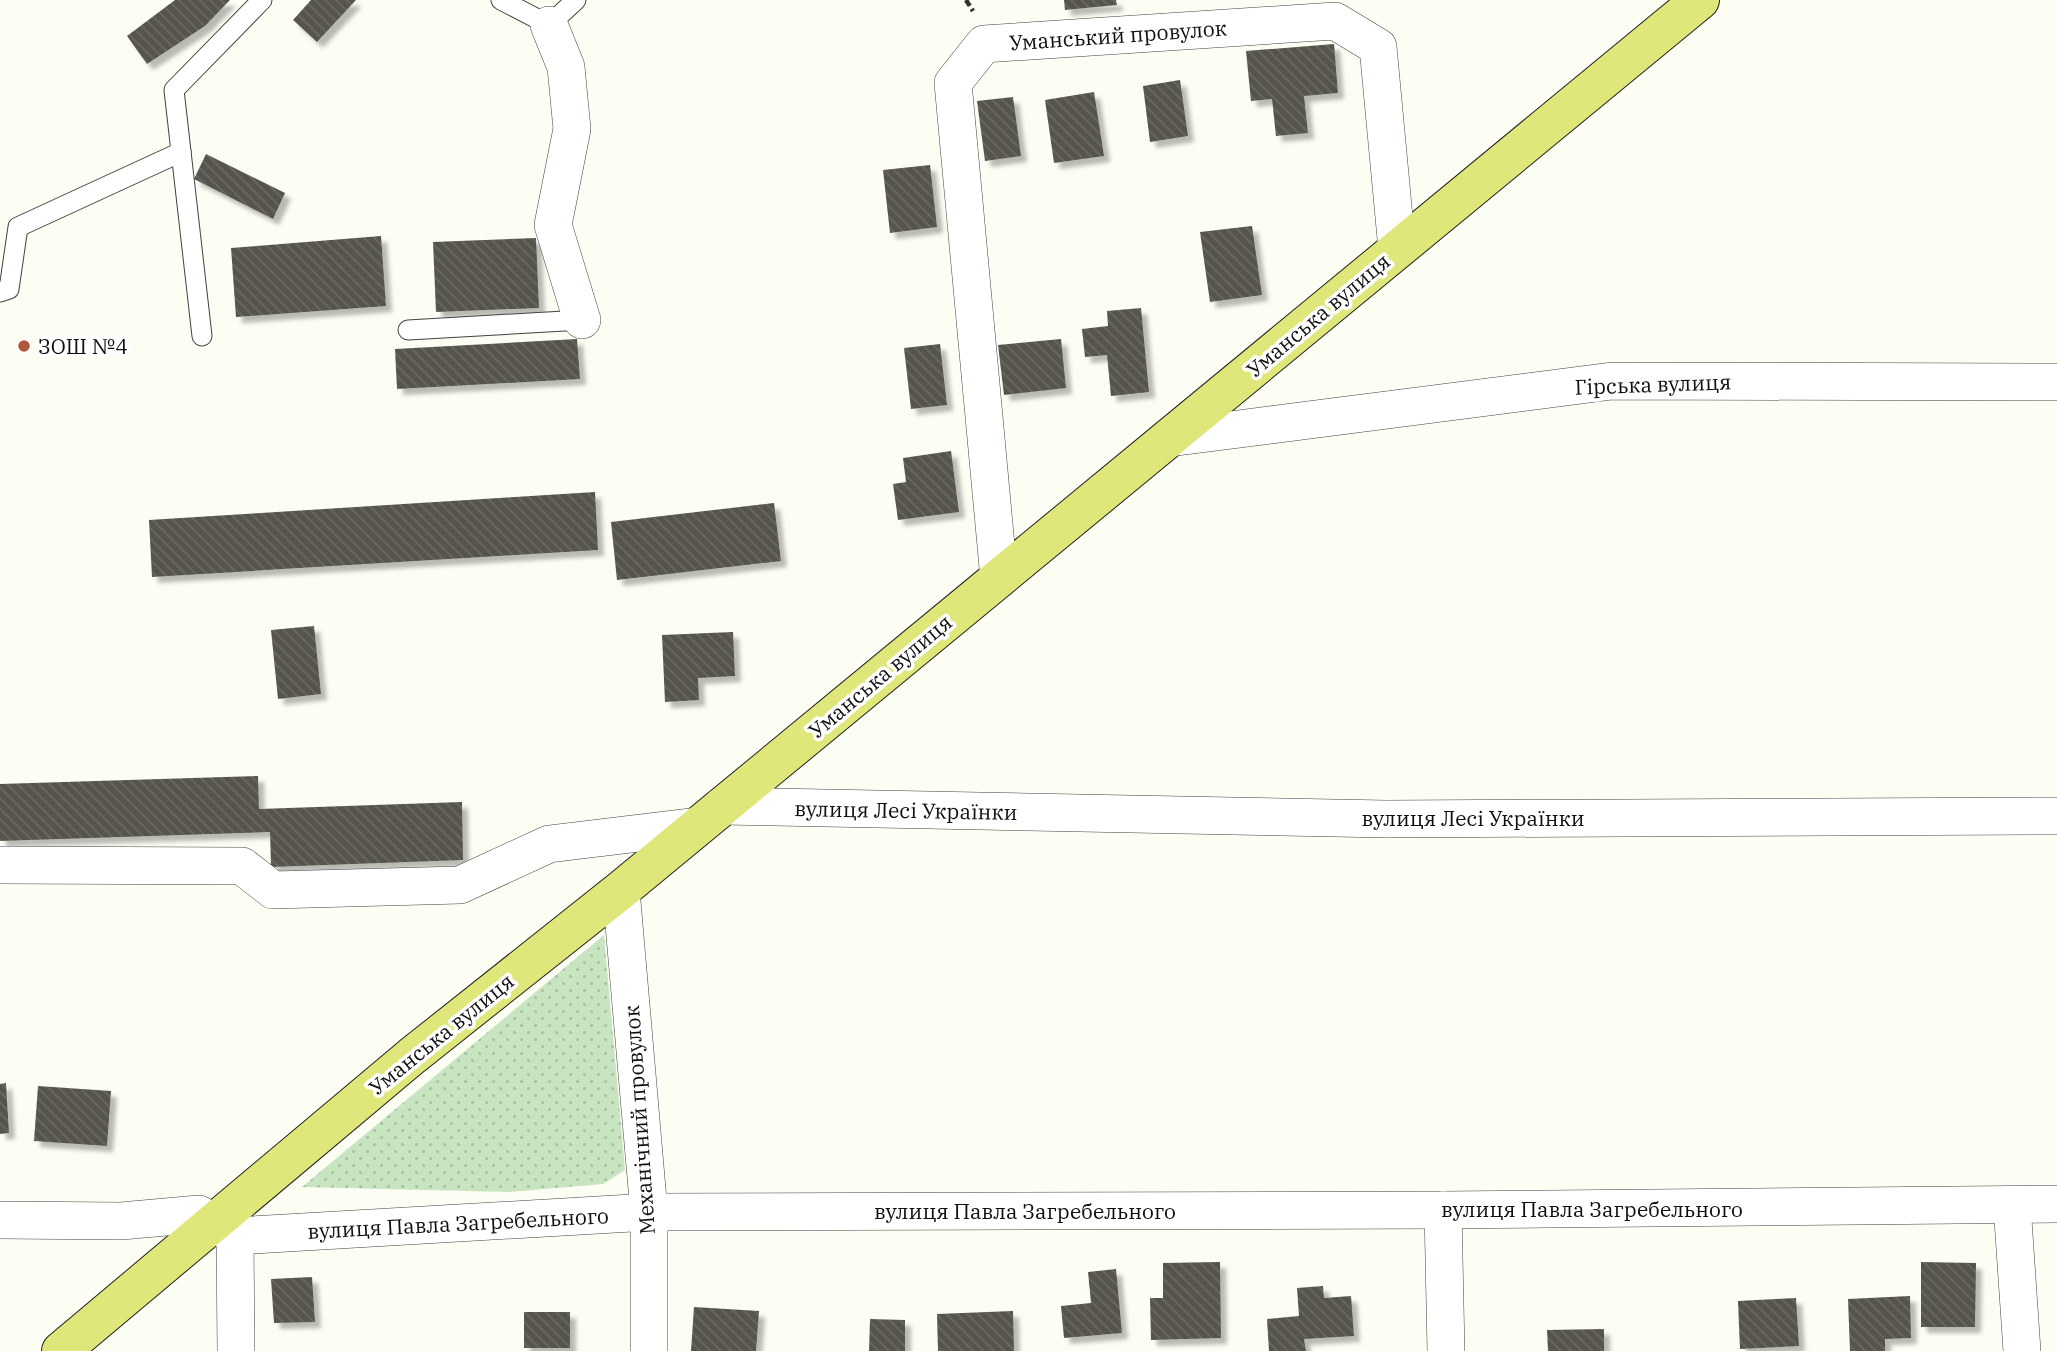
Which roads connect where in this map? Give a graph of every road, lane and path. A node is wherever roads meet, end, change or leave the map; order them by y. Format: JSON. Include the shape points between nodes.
{"nodes":[{"id":1,"x":262,"y":0,"type":"edge"},
{"id":2,"x":502,"y":0,"type":"edge"},
{"id":3,"x":576,"y":0,"type":"edge"},
{"id":4,"x":1700,"y":0,"type":"edge"},
{"id":5,"x":549,"y":25,"type":"junction"},
{"id":6,"x":181,"y":152,"type":"junction"},
{"id":7,"x":1397,"y":249,"type":"junction"},
{"id":8,"x":0,"y":292,"type":"edge"},
{"id":9,"x":582,"y":320,"type":"joint"},
{"id":10,"x":408,"y":330,"type":"dead end"},
{"id":11,"x":202,"y":336,"type":"dead end"},
{"id":12,"x":2057,"y":382,"type":"edge"},
{"id":13,"x":1169,"y":438,"type":"junction"},
{"id":14,"x":999,"y":578,"type":"junction"},
{"id":15,"x":710,"y":816,"type":"junction"},
{"id":16,"x":2057,"y":816,"type":"edge"},
{"id":17,"x":0,"y":865,"type":"edge"},
{"id":18,"x":621,"y":890,"type":"junction"},
{"id":19,"x":2057,"y":1204,"type":"edge"},
{"id":20,"x":2012,"y":1205,"type":"junction"},
{"id":21,"x":1443,"y":1210,"type":"junction"},
{"id":22,"x":649,"y":1212,"type":"junction"},
{"id":23,"x":0,"y":1220,"type":"edge"},
{"id":24,"x":225,"y":1230,"type":"junction"},
{"id":25,"x":61,"y":1351,"type":"edge"},
{"id":26,"x":236,"y":1351,"type":"edge"},
{"id":27,"x":649,"y":1351,"type":"edge"},
{"id":28,"x":1446,"y":1351,"type":"edge"},
{"id":29,"x":2022,"y":1351,"type":"edge"}],
"edges":[{"from":1,"to":6,"type":"lane","via":[[174,90]]},
{"from":2,"to":5,"type":"lane"},
{"from":3,"to":5,"type":"lane"},
{"from":4,"to":7,"type":"main road","name":"Уманська вулиця"},
{"from":5,"to":9,"type":"street","via":[[566,67],[572,129],[553,225]]},
{"from":6,"to":8,"type":"lane","via":[[18,227],[9,289]]},
{"from":6,"to":11,"type":"lane"},
{"from":7,"to":13,"type":"main road","name":"Уманська вулиця"},
{"from":7,"to":14,"type":"street","name":"Уманський провулок","via":[[1378,47],[1335,21],[984,44],[953,83]]},
{"from":9,"to":10,"type":"lane"},
{"from":12,"to":13,"type":"street","name":"Гірська вулиця","via":[[1612,381]]},
{"from":13,"to":14,"type":"main road","name":"Уманська вулиця"},
{"from":14,"to":15,"type":"main road","name":"Уманська вулиця"},
{"from":15,"to":16,"type":"street","name":"вулиця Лесі Українки"},
{"from":15,"to":17,"type":"street","name":"вулиця Лесі Українки","via":[[549,844],[460,885],[273,890],[242,866]]},
{"from":15,"to":18,"type":"main road","name":"Уманська вулиця"},
{"from":18,"to":22,"type":"street","name":"Механічний провулок"},
{"from":18,"to":24,"type":"main road","name":"Уманська вулиця","via":[[412,1056]]},
{"from":19,"to":20,"type":"street","name":"вулиця Павла Загребельного"},
{"from":20,"to":21,"type":"street","name":"вулиця Павла Загребельного"},
{"from":20,"to":29,"type":"street"},
{"from":21,"to":22,"type":"street","name":"вулиця Павла Загребельного"},
{"from":21,"to":28,"type":"street"},
{"from":22,"to":24,"type":"street","name":"вулиця Павла Загребельного"},
{"from":22,"to":27,"type":"street","name":"Механічний провулок"},
{"from":23,"to":24,"type":"street","name":"вулиця Павла Загребельного","via":[[121,1221],[199,1214]]},
{"from":24,"to":25,"type":"main road","name":"Уманська вулиця"},
{"from":24,"to":26,"type":"street"}]}
